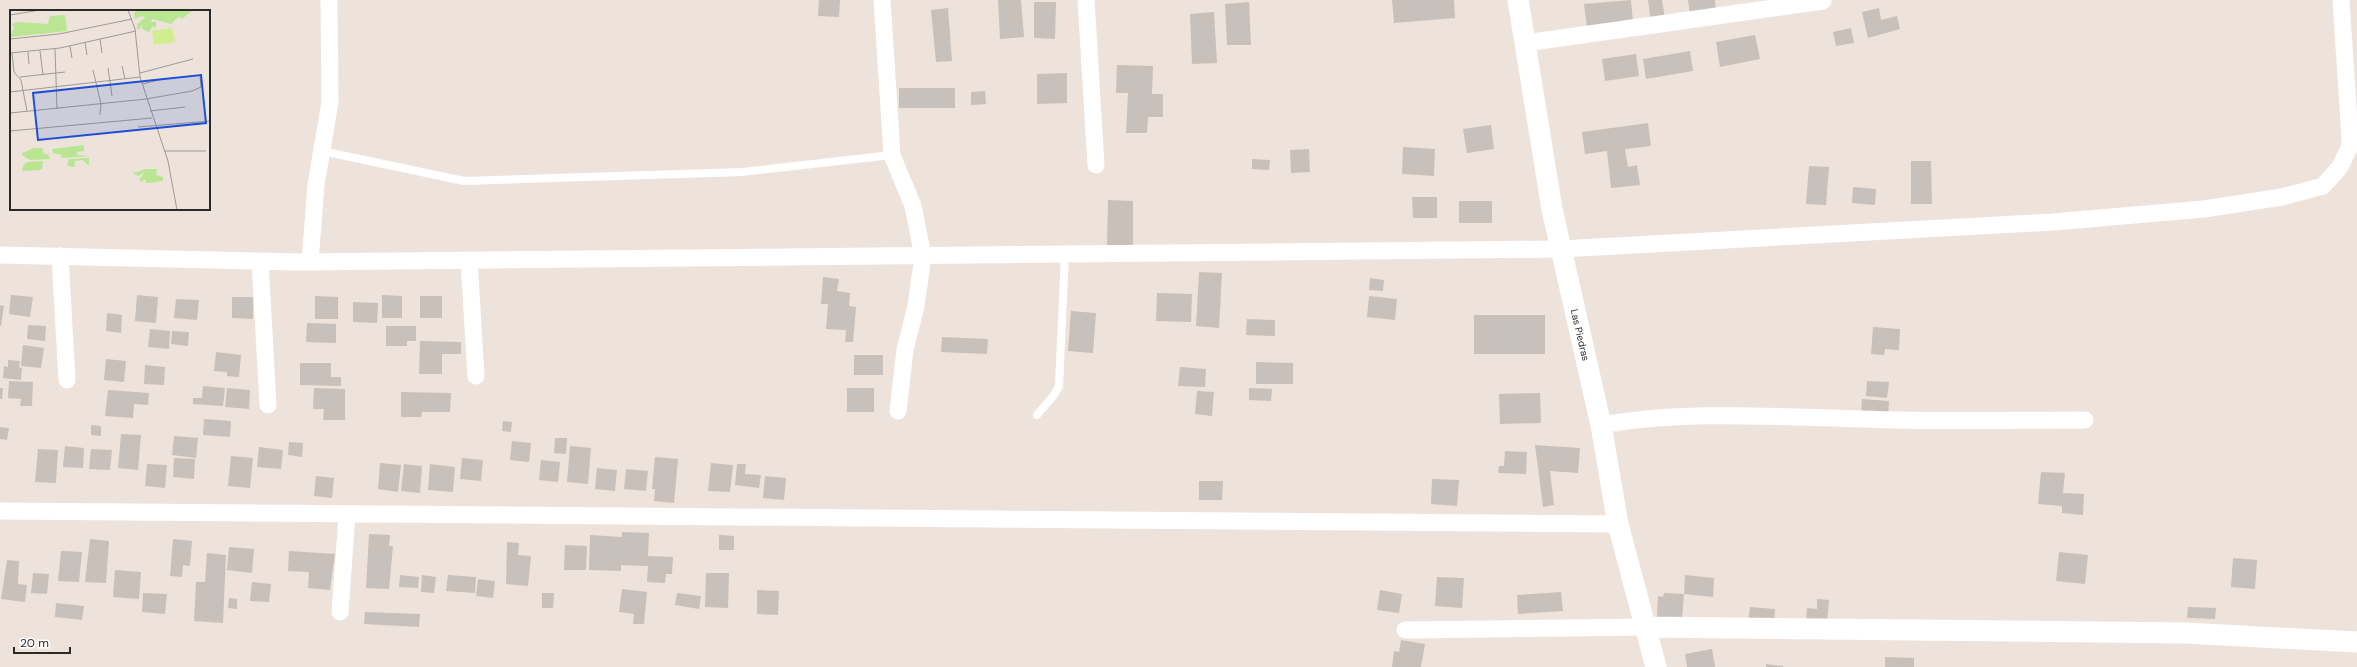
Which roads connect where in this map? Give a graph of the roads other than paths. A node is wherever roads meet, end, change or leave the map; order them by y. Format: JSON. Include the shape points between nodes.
{"nodes":[{"id":1,"x":329,"y":0,"type":"edge"},
{"id":2,"x":882,"y":0,"type":"edge"},
{"id":3,"x":1086,"y":0,"type":"edge"},
{"id":4,"x":1518,"y":0,"type":"edge"},
{"id":5,"x":2341,"y":0,"type":"edge"},
{"id":6,"x":1823,"y":1,"type":"edge"},
{"id":7,"x":1525,"y":43,"type":"junction"},
{"id":8,"x":322,"y":150,"type":"junction"},
{"id":9,"x":892,"y":155,"type":"junction"},
{"id":10,"x":1096,"y":165,"type":"dead end"},
{"id":11,"x":1561,"y":249,"type":"junction"},
{"id":12,"x":1065,"y":254,"type":"junction"},
{"id":13,"x":0,"y":255,"type":"edge"},
{"id":14,"x":60,"y":256,"type":"junction"},
{"id":15,"x":923,"y":256,"type":"junction"},
{"id":16,"x":469,"y":260,"type":"junction"},
{"id":17,"x":260,"y":261,"type":"junction"},
{"id":18,"x":310,"y":262,"type":"junction"},
{"id":19,"x":476,"y":376,"type":"dead end"},
{"id":20,"x":67,"y":380,"type":"dead end"},
{"id":21,"x":268,"y":405,"type":"dead end"},
{"id":22,"x":898,"y":411,"type":"dead end"},
{"id":23,"x":1037,"y":415,"type":"dead end"},
{"id":24,"x":2085,"y":420,"type":"dead end"},
{"id":25,"x":1601,"y":425,"type":"junction"},
{"id":26,"x":0,"y":511,"type":"edge"},
{"id":27,"x":347,"y":515,"type":"junction"},
{"id":28,"x":1618,"y":524,"type":"junction"},
{"id":29,"x":340,"y":612,"type":"dead end"},
{"id":30,"x":1646,"y":627,"type":"junction"},
{"id":31,"x":1405,"y":630,"type":"dead end"},
{"id":32,"x":2357,"y":642,"type":"edge"},
{"id":33,"x":1656,"y":667,"type":"edge"}],
"edges":[{"from":1,"to":8,"type":"street","via":[[330,102]]},
{"from":2,"to":9,"type":"street"},
{"from":3,"to":10,"type":"street"},
{"from":4,"to":7,"type":"street","name":"Las Piedras"},
{"from":5,"to":11,"type":"street","via":[[2350,138],[2340,168],[2323,186],[2282,197],[2204,209],[2045,222]]},
{"from":6,"to":7,"type":"street"},
{"from":7,"to":11,"type":"street","name":"Las Piedras"},
{"from":8,"to":9,"type":"lane","via":[[464,181],[742,172]]},
{"from":8,"to":18,"type":"street","via":[[316,185]]},
{"from":9,"to":15,"type":"street","via":[[913,206]]},
{"from":11,"to":12,"type":"street"},
{"from":11,"to":25,"type":"street","name":"Las Piedras"},
{"from":12,"to":15,"type":"street"},
{"from":12,"to":23,"type":"lane","via":[[1059,386]]},
{"from":13,"to":14,"type":"street"},
{"from":14,"to":17,"type":"street"},
{"from":14,"to":20,"type":"street"},
{"from":15,"to":16,"type":"street"},
{"from":15,"to":22,"type":"street","via":[[916,306],[905,350]]},
{"from":16,"to":18,"type":"street"},
{"from":16,"to":19,"type":"street"},
{"from":17,"to":18,"type":"street"},
{"from":17,"to":21,"type":"street"},
{"from":24,"to":25,"type":"street","via":[[1885,420],[1754,416],[1660,418]]},
{"from":25,"to":28,"type":"street","name":"Las Piedras"},
{"from":26,"to":27,"type":"street"},
{"from":27,"to":28,"type":"street"},
{"from":27,"to":29,"type":"street"},
{"from":28,"to":30,"type":"street","name":"Las Piedras"},
{"from":30,"to":31,"type":"street"},
{"from":30,"to":32,"type":"street","via":[[2184,633]]},
{"from":30,"to":33,"type":"street","name":"Las Piedras"}]}
